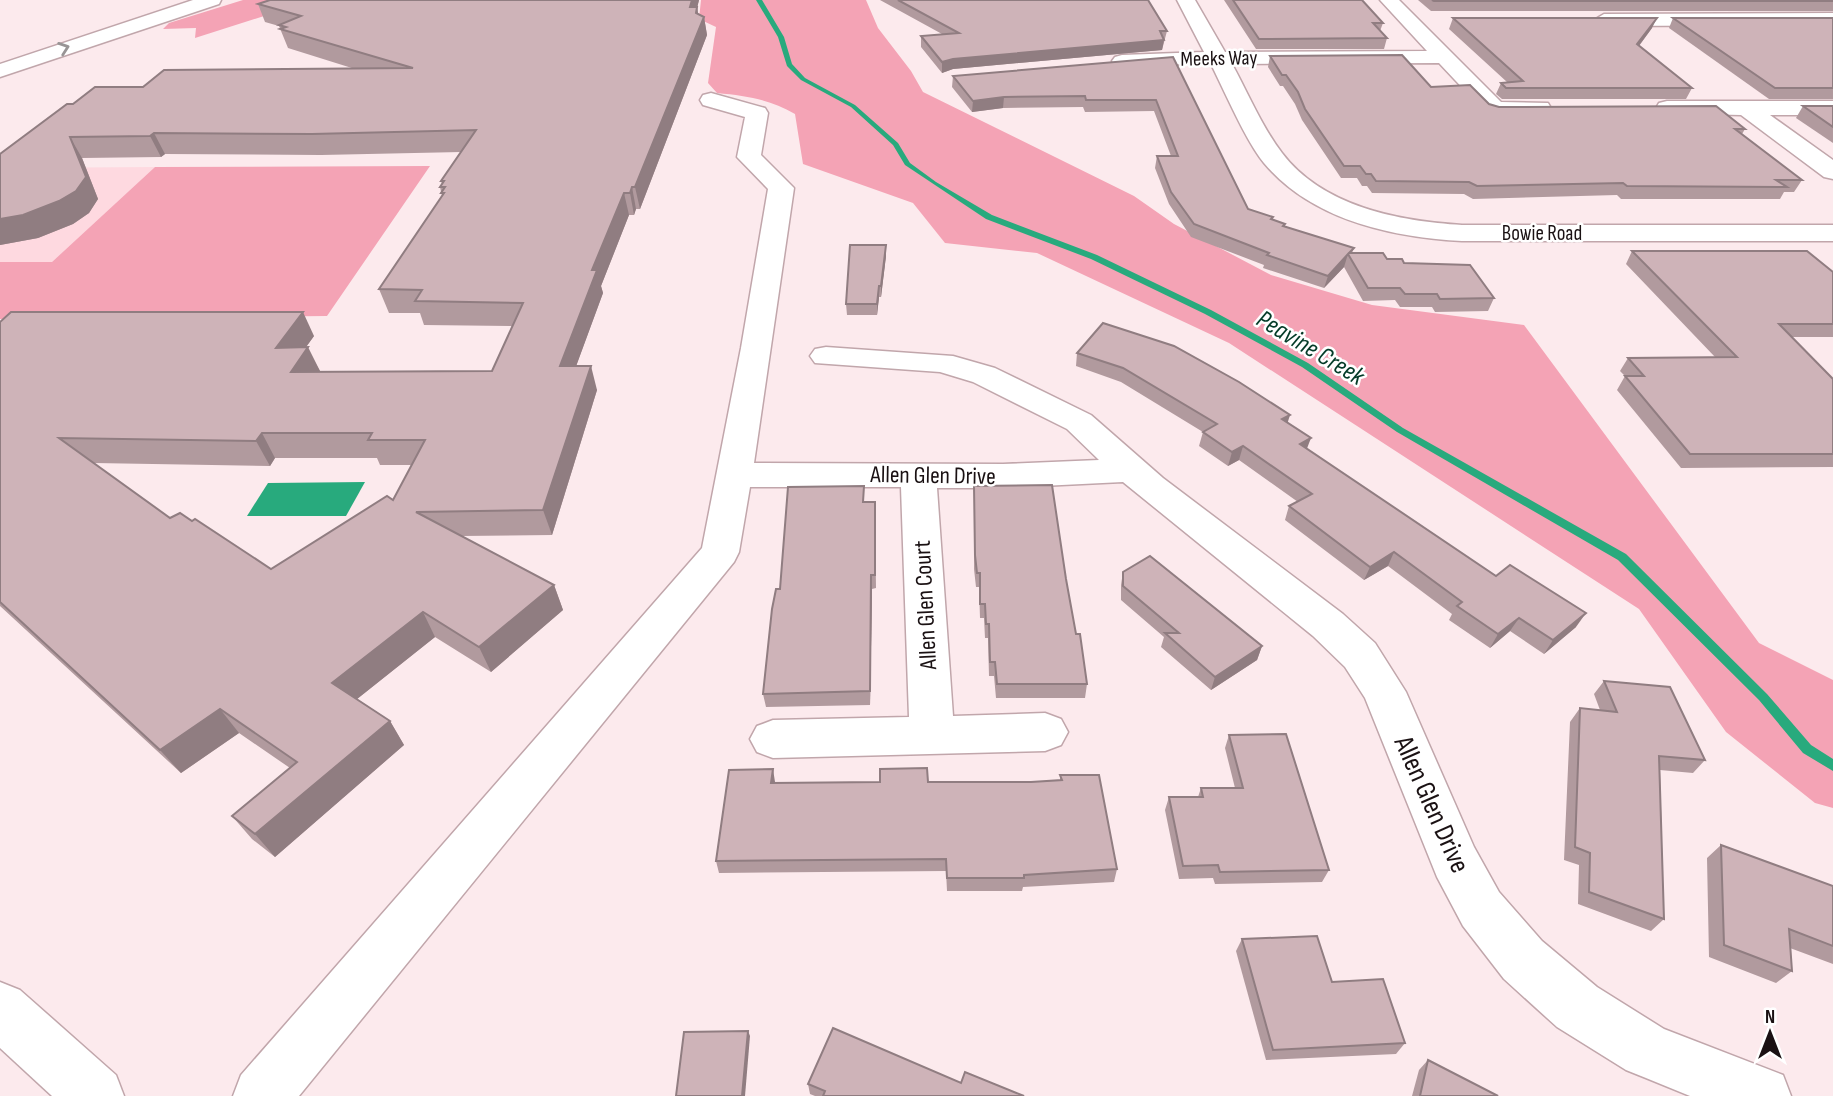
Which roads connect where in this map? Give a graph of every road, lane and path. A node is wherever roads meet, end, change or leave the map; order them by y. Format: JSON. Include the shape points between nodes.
{"nodes":[{"id":1,"x":158,"y":0,"type":"edge"},
{"id":2,"x":212,"y":0,"type":"edge"},
{"id":3,"x":1186,"y":0,"type":"edge"},
{"id":4,"x":1389,"y":0,"type":"edge"},
{"id":5,"x":1595,"y":0,"type":"edge"},
{"id":6,"x":1801,"y":0,"type":"edge"},
{"id":7,"x":1833,"y":19,"type":"edge"},
{"id":8,"x":1409,"y":20,"type":"junction"},
{"id":9,"x":1441,"y":20,"type":"edge"},
{"id":10,"x":1580,"y":20,"type":"edge"},
{"id":11,"x":1622,"y":20,"type":"junction"},
{"id":12,"x":30,"y":40,"type":"dead end"},
{"id":13,"x":1443,"y":57,"type":"junction"},
{"id":14,"x":1216,"y":58,"type":"junction"},
{"id":15,"x":1096,"y":64,"type":"edge"},
{"id":16,"x":0,"y":71,"type":"edge"},
{"id":17,"x":711,"y":100,"type":"dead end"},
{"id":18,"x":1565,"y":108,"type":"edge"},
{"id":19,"x":1648,"y":108,"type":"edge"},
{"id":20,"x":1746,"y":108,"type":"junction"},
{"id":21,"x":1833,"y":108,"type":"edge"},
{"id":22,"x":1833,"y":172,"type":"edge"},
{"id":23,"x":1833,"y":233,"type":"edge"},
{"id":24,"x":826,"y":356,"type":"dead end"},
{"id":25,"x":1132,"y":470,"type":"junction"},
{"id":26,"x":918,"y":474,"type":"junction"},
{"id":27,"x":734,"y":475,"type":"junction"},
{"id":28,"x":1045,"y":732,"type":"dead end"},
{"id":29,"x":932,"y":735,"type":"junction"},
{"id":30,"x":774,"y":739,"type":"dead end"},
{"id":31,"x":0,"y":1010,"type":"edge"},
{"id":32,"x":94,"y":1096,"type":"edge"},
{"id":33,"x":262,"y":1096,"type":"edge"},
{"id":34,"x":1762,"y":1096,"type":"edge"}],
"edges":[{"from":1,"to":12,"type":"street"},
{"from":16,"to":2,"type":"street","one_way":true},
{"from":3,"to":14,"type":"street","name":"Bowie Road"},
{"from":4,"to":8,"type":"street"},
{"from":5,"to":11,"type":"street"},
{"from":6,"to":7,"type":"street"},
{"from":7,"to":11,"type":"street"},
{"from":8,"to":9,"type":"street"},
{"from":8,"to":13,"type":"street"},
{"from":10,"to":11,"type":"street"},
{"from":13,"to":14,"type":"street","name":"Meeks Way"},
{"from":13,"to":18,"type":"street","via":[[1495,108]]},
{"from":14,"to":15,"type":"street","name":"Meeks Way"},
{"from":14,"to":23,"type":"street","name":"Bowie Road","via":[[1272,156],[1296,182],[1364,218],[1429,231]]},
{"from":17,"to":27,"type":"street","via":[[757,113],[749,156],[781,188]]},
{"from":19,"to":20,"type":"street"},
{"from":20,"to":21,"type":"street"},
{"from":20,"to":22,"type":"street"},
{"from":24,"to":25,"type":"street","name":"Allen Glen Drive","via":[[942,363],[984,375],[1079,422]]},
{"from":25,"to":26,"type":"street","name":"Allen Glen Drive","via":[[1003,476]]},
{"from":25,"to":34,"type":"street","name":"Allen Glen Drive","via":[[1360,655],[1384,692],[1455,861],[1481,909],[1523,960],[1577,1007],[1646,1050]]},
{"from":26,"to":27,"type":"street","name":"Allen Glen Drive"},
{"from":26,"to":29,"type":"street","name":"Allen Glen Court"},
{"from":27,"to":33,"type":"street","via":[[720,552]]},
{"from":28,"to":29,"type":"street"},
{"from":29,"to":30,"type":"street"},
{"from":31,"to":32,"type":"street"}]}
